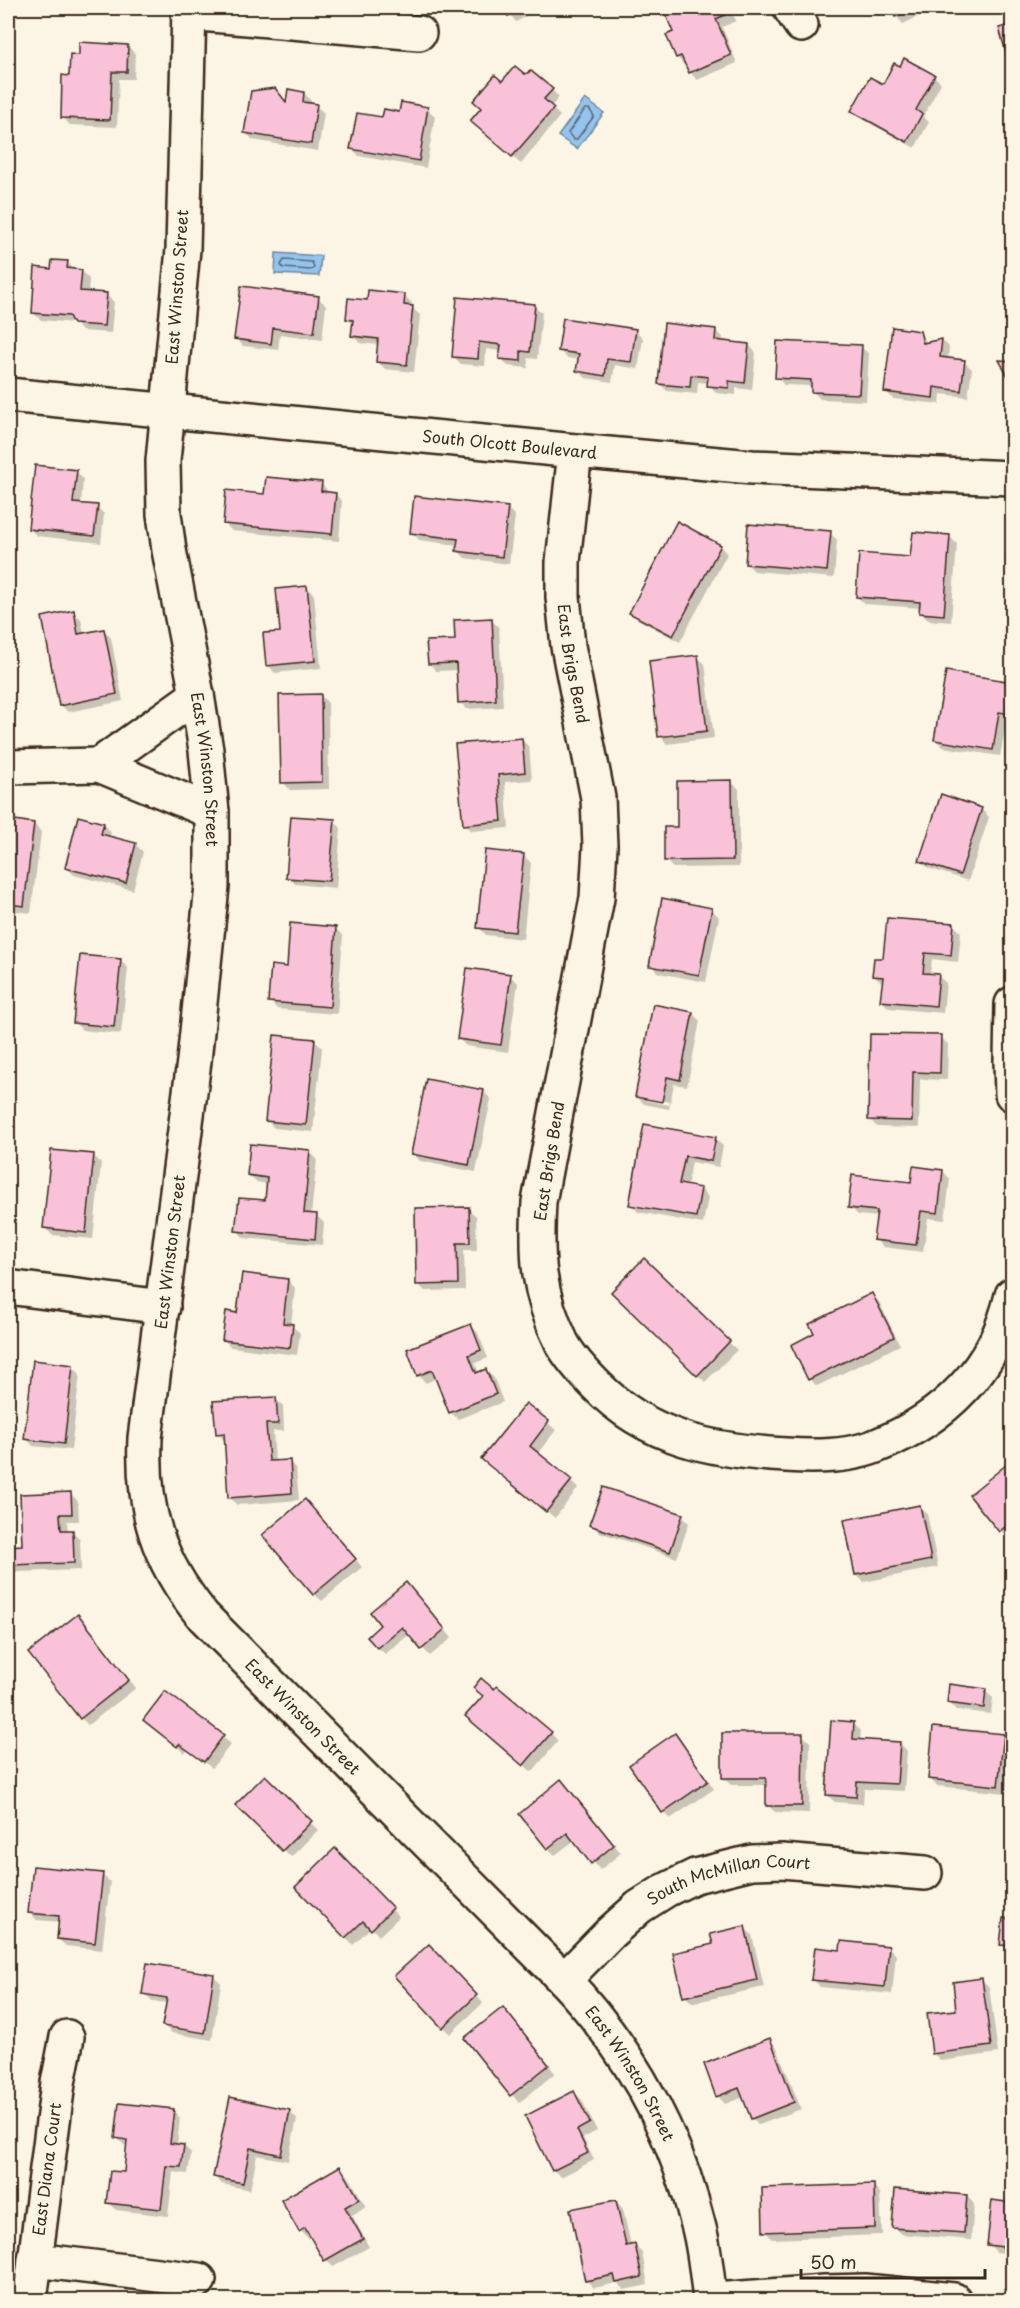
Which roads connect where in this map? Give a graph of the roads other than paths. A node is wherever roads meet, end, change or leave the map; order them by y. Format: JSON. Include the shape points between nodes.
{"nodes":[{"id":1,"x":188,"y":10,"type":"edge"},
{"id":2,"x":419,"y":33,"type":"dead end"},
{"id":3,"x":8,"y":395,"type":"edge"},
{"id":4,"x":168,"y":410,"type":"junction"},
{"id":5,"x":576,"y":451,"type":"junction"},
{"id":6,"x":1012,"y":478,"type":"edge"},
{"id":7,"x":197,"y":695,"type":"junction"},
{"id":8,"x":99,"y":765,"type":"junction"},
{"id":9,"x":8,"y":767,"type":"edge"},
{"id":10,"x":212,"y":812,"type":"junction"},
{"id":11,"x":1012,"y":1004,"type":"edge"},
{"id":12,"x":1012,"y":1094,"type":"edge"},
{"id":13,"x":15,"y":1288,"type":"dead end"},
{"id":14,"x":1012,"y":1295,"type":"edge"},
{"id":15,"x":163,"y":1307,"type":"junction"},
{"id":16,"x":925,"y":1873,"type":"dead end"},
{"id":17,"x":564,"y":1980,"type":"junction"},
{"id":18,"x":67,"y":2037,"type":"dead end"},
{"id":19,"x":35,"y":2260,"type":"junction"},
{"id":20,"x":199,"y":2280,"type":"dead end"},
{"id":21,"x":30,"y":2301,"type":"edge"},
{"id":22,"x":710,"y":2301,"type":"edge"},
{"id":23,"x":715,"y":2301,"type":"edge"},
{"id":24,"x":954,"y":2301,"type":"edge"}],
"edges":[{"from":1,"to":2,"type":"street"},
{"from":1,"to":4,"type":"street","name":"East Winston Street","via":[[183,249]]},
{"from":3,"to":4,"type":"street","name":"South Olcott Boulevard"},
{"from":4,"to":5,"type":"street","name":"South Olcott Boulevard"},
{"from":4,"to":7,"type":"street","name":"East Winston Street","via":[[164,514]]},
{"from":5,"to":6,"type":"street","name":"South Olcott Boulevard","via":[[752,467]]},
{"from":5,"to":14,"type":"street","name":"East Brigs Bend","via":[[563,562],[563,597],[568,646],[598,798],[600,846],[597,898],[539,1202],[538,1274],[563,1344],[610,1401],[667,1435],[756,1454],[835,1455],[873,1448],[942,1408],[974,1379],[993,1348]]},
{"from":7,"to":8,"type":"street"},
{"from":7,"to":10,"type":"street","name":"East Winston Street"},
{"from":8,"to":9,"type":"street"},
{"from":8,"to":10,"type":"street"},
{"from":10,"to":15,"type":"street","name":"East Winston Street","via":[[210,923]]},
{"from":11,"to":12,"type":"street"},
{"from":13,"to":15,"type":"street"},
{"from":15,"to":17,"type":"street","name":"East Winston Street","via":[[144,1473],[157,1538],[183,1591],[203,1616]]},
{"from":16,"to":17,"type":"street","name":"South McMillan Court","via":[[752,1862],[695,1876],[639,1907]]},
{"from":17,"to":22,"type":"street","name":"East Winston Street","via":[[617,2042],[665,2128],[700,2229]]},
{"from":18,"to":19,"type":"street","name":"East Diana Court"},
{"from":19,"to":20,"type":"street"},
{"from":19,"to":21,"type":"street","name":"East Diana Court"},
{"from":23,"to":24,"type":"street","via":[[865,2291]]}]}
